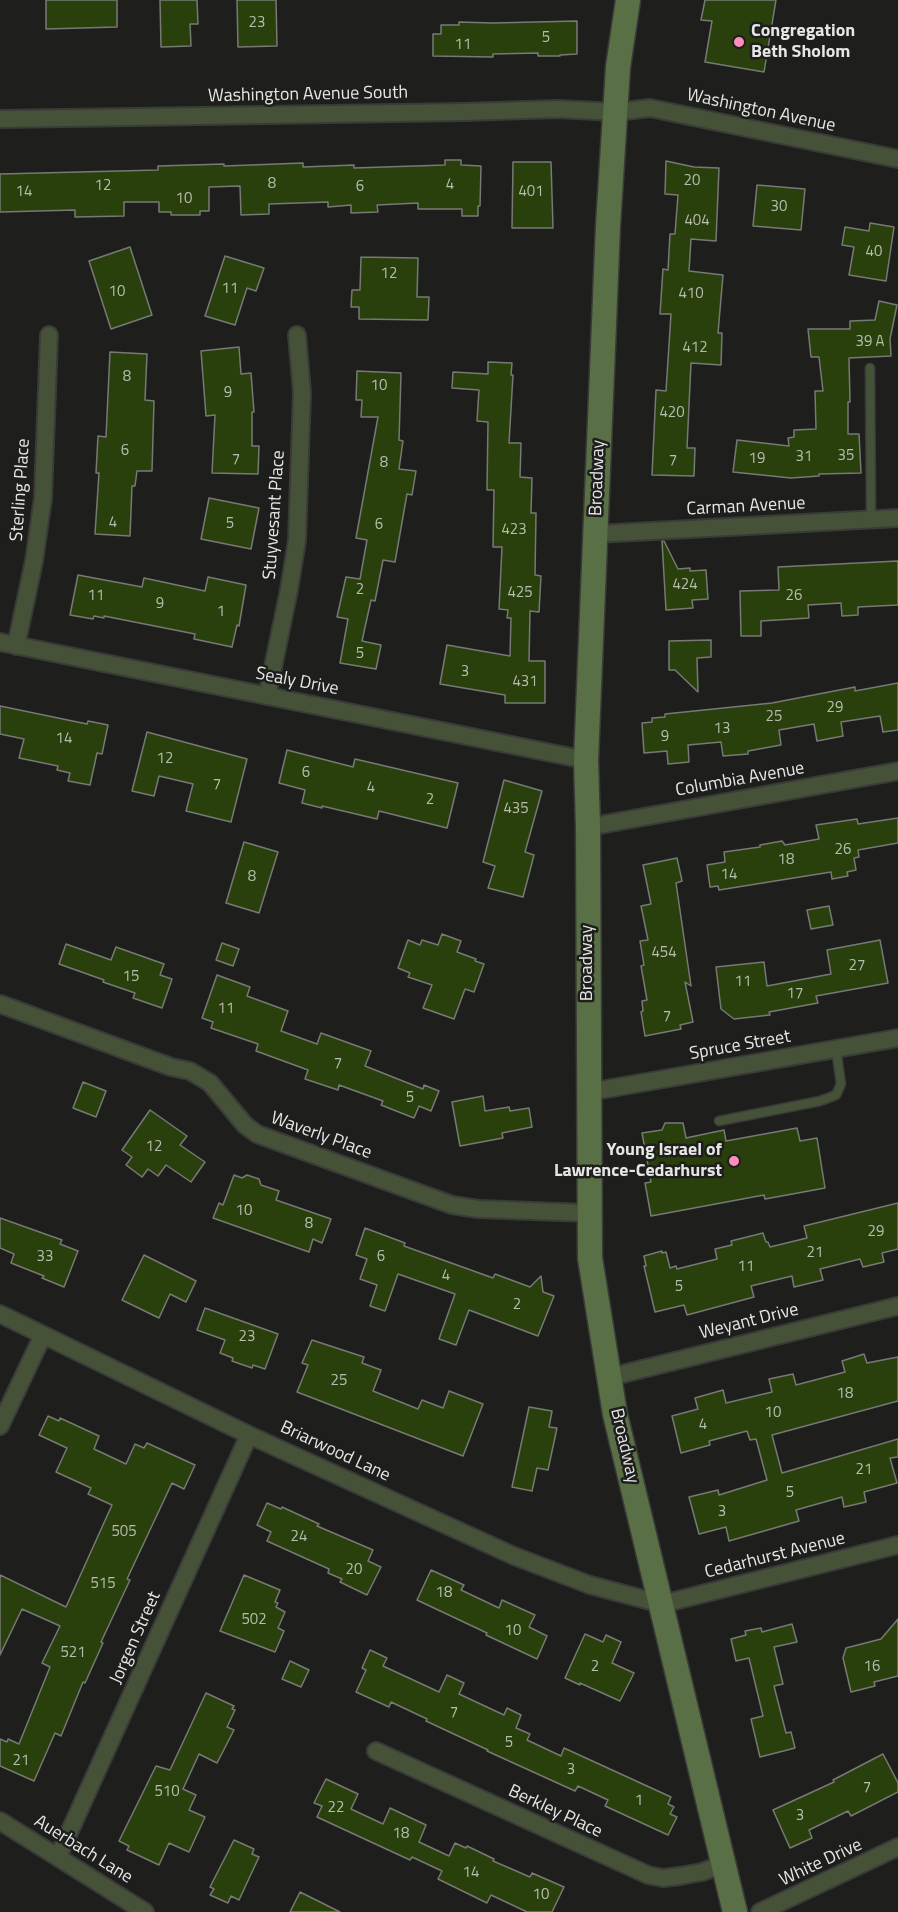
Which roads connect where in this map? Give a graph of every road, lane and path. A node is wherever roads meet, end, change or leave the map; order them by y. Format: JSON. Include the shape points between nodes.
{"nodes":[{"id":1,"x":628,"y":0,"type":"edge"},
{"id":2,"x":616,"y":112,"type":"junction"},
{"id":3,"x":0,"y":119,"type":"edge"},
{"id":4,"x":898,"y":159,"type":"edge"},
{"id":5,"x":50,"y":335,"type":"dead end"},
{"id":6,"x":297,"y":335,"type":"dead end"},
{"id":7,"x":870,"y":368,"type":"dead end"},
{"id":8,"x":898,"y":518,"type":"edge"},
{"id":9,"x":871,"y":519,"type":"junction"},
{"id":10,"x":596,"y":534,"type":"junction"},
{"id":11,"x":8,"y":644,"type":"edge"},
{"id":12,"x":267,"y":696,"type":"junction"},
{"id":13,"x":586,"y":760,"type":"junction"},
{"id":14,"x":898,"y":771,"type":"edge"},
{"id":15,"x":588,"y":827,"type":"junction"},
{"id":16,"x":0,"y":1004,"type":"edge"},
{"id":17,"x":898,"y":1038,"type":"edge"},
{"id":18,"x":836,"y":1049,"type":"junction"},
{"id":19,"x":589,"y":1092,"type":"junction"},
{"id":20,"x":719,"y":1121,"type":"dead end"},
{"id":21,"x":588,"y":1213,"type":"junction"},
{"id":22,"x":898,"y":1306,"type":"edge"},
{"id":23,"x":0,"y":1314,"type":"edge"},
{"id":24,"x":43,"y":1335,"type":"junction"},
{"id":25,"x":610,"y":1377,"type":"junction"},
{"id":26,"x":0,"y":1426,"type":"edge"},
{"id":27,"x":249,"y":1435,"type":"junction"},
{"id":28,"x":898,"y":1545,"type":"edge"},
{"id":29,"x":662,"y":1604,"type":"junction"},
{"id":30,"x":376,"y":1751,"type":"dead end"},
{"id":31,"x":0,"y":1821,"type":"edge"},
{"id":32,"x":898,"y":1847,"type":"edge"},
{"id":33,"x":58,"y":1857,"type":"junction"},
{"id":34,"x":724,"y":1864,"type":"junction"},
{"id":35,"x":145,"y":1912,"type":"edge"},
{"id":36,"x":735,"y":1912,"type":"edge"},
{"id":37,"x":760,"y":1912,"type":"edge"}],
"edges":[{"from":1,"to":2,"type":"main road","name":"Broadway"},
{"from":2,"to":3,"type":"street","name":"Washington Avenue South","via":[[558,109]]},
{"from":2,"to":4,"type":"street","name":"Washington Avenue","via":[[650,108]]},
{"from":2,"to":10,"type":"main road","name":"Broadway"},
{"from":5,"to":11,"type":"street","name":"Sterling Place","via":[[43,498],[34,561]]},
{"from":6,"to":12,"type":"street","name":"Stuyvesant Place","via":[[302,393],[297,540]]},
{"from":7,"to":9,"type":"lane"},
{"from":8,"to":9,"type":"street","name":"Carman Avenue"},
{"from":9,"to":10,"type":"street","name":"Carman Avenue"},
{"from":10,"to":13,"type":"main road","name":"Broadway"},
{"from":11,"to":12,"type":"street","name":"Sealy Drive"},
{"from":12,"to":13,"type":"street","name":"Sealy Drive"},
{"from":13,"to":15,"type":"main road","name":"Broadway"},
{"from":14,"to":15,"type":"street","name":"Columbia Avenue"},
{"from":15,"to":19,"type":"main road","name":"Broadway"},
{"from":16,"to":21,"type":"street","name":"Waverly Place","via":[[190,1071],[210,1083],[257,1134],[452,1205]]},
{"from":17,"to":18,"type":"street","name":"Spruce Street"},
{"from":18,"to":19,"type":"street","name":"Spruce Street"},
{"from":18,"to":20,"type":"lane","via":[[842,1084],[836,1095]]},
{"from":19,"to":21,"type":"main road","name":"Broadway"},
{"from":21,"to":25,"type":"main road","name":"Broadway","via":[[590,1258]]},
{"from":22,"to":25,"type":"street","name":"Weyant Drive"},
{"from":23,"to":24,"type":"street","name":"Briarwood Lane"},
{"from":24,"to":26,"type":"street"},
{"from":24,"to":27,"type":"street","name":"Briarwood Lane"},
{"from":25,"to":29,"type":"main road","name":"Broadway","via":[[615,1414]]},
{"from":27,"to":29,"type":"street","name":"Briarwood Lane","via":[[514,1556],[590,1585]]},
{"from":27,"to":33,"type":"street","name":"Jorgen Street"},
{"from":28,"to":29,"type":"street","name":"Cedarhurst Avenue"},
{"from":29,"to":34,"type":"main road","name":"Broadway"},
{"from":30,"to":34,"type":"street","name":"Berkley Place","via":[[648,1875],[680,1876]]},
{"from":31,"to":33,"type":"street","name":"Auerbach Lane"},
{"from":32,"to":37,"type":"street","name":"White Drive"},
{"from":33,"to":35,"type":"street","name":"Auerbach Lane"},
{"from":34,"to":36,"type":"main road","name":"Broadway"}]}
